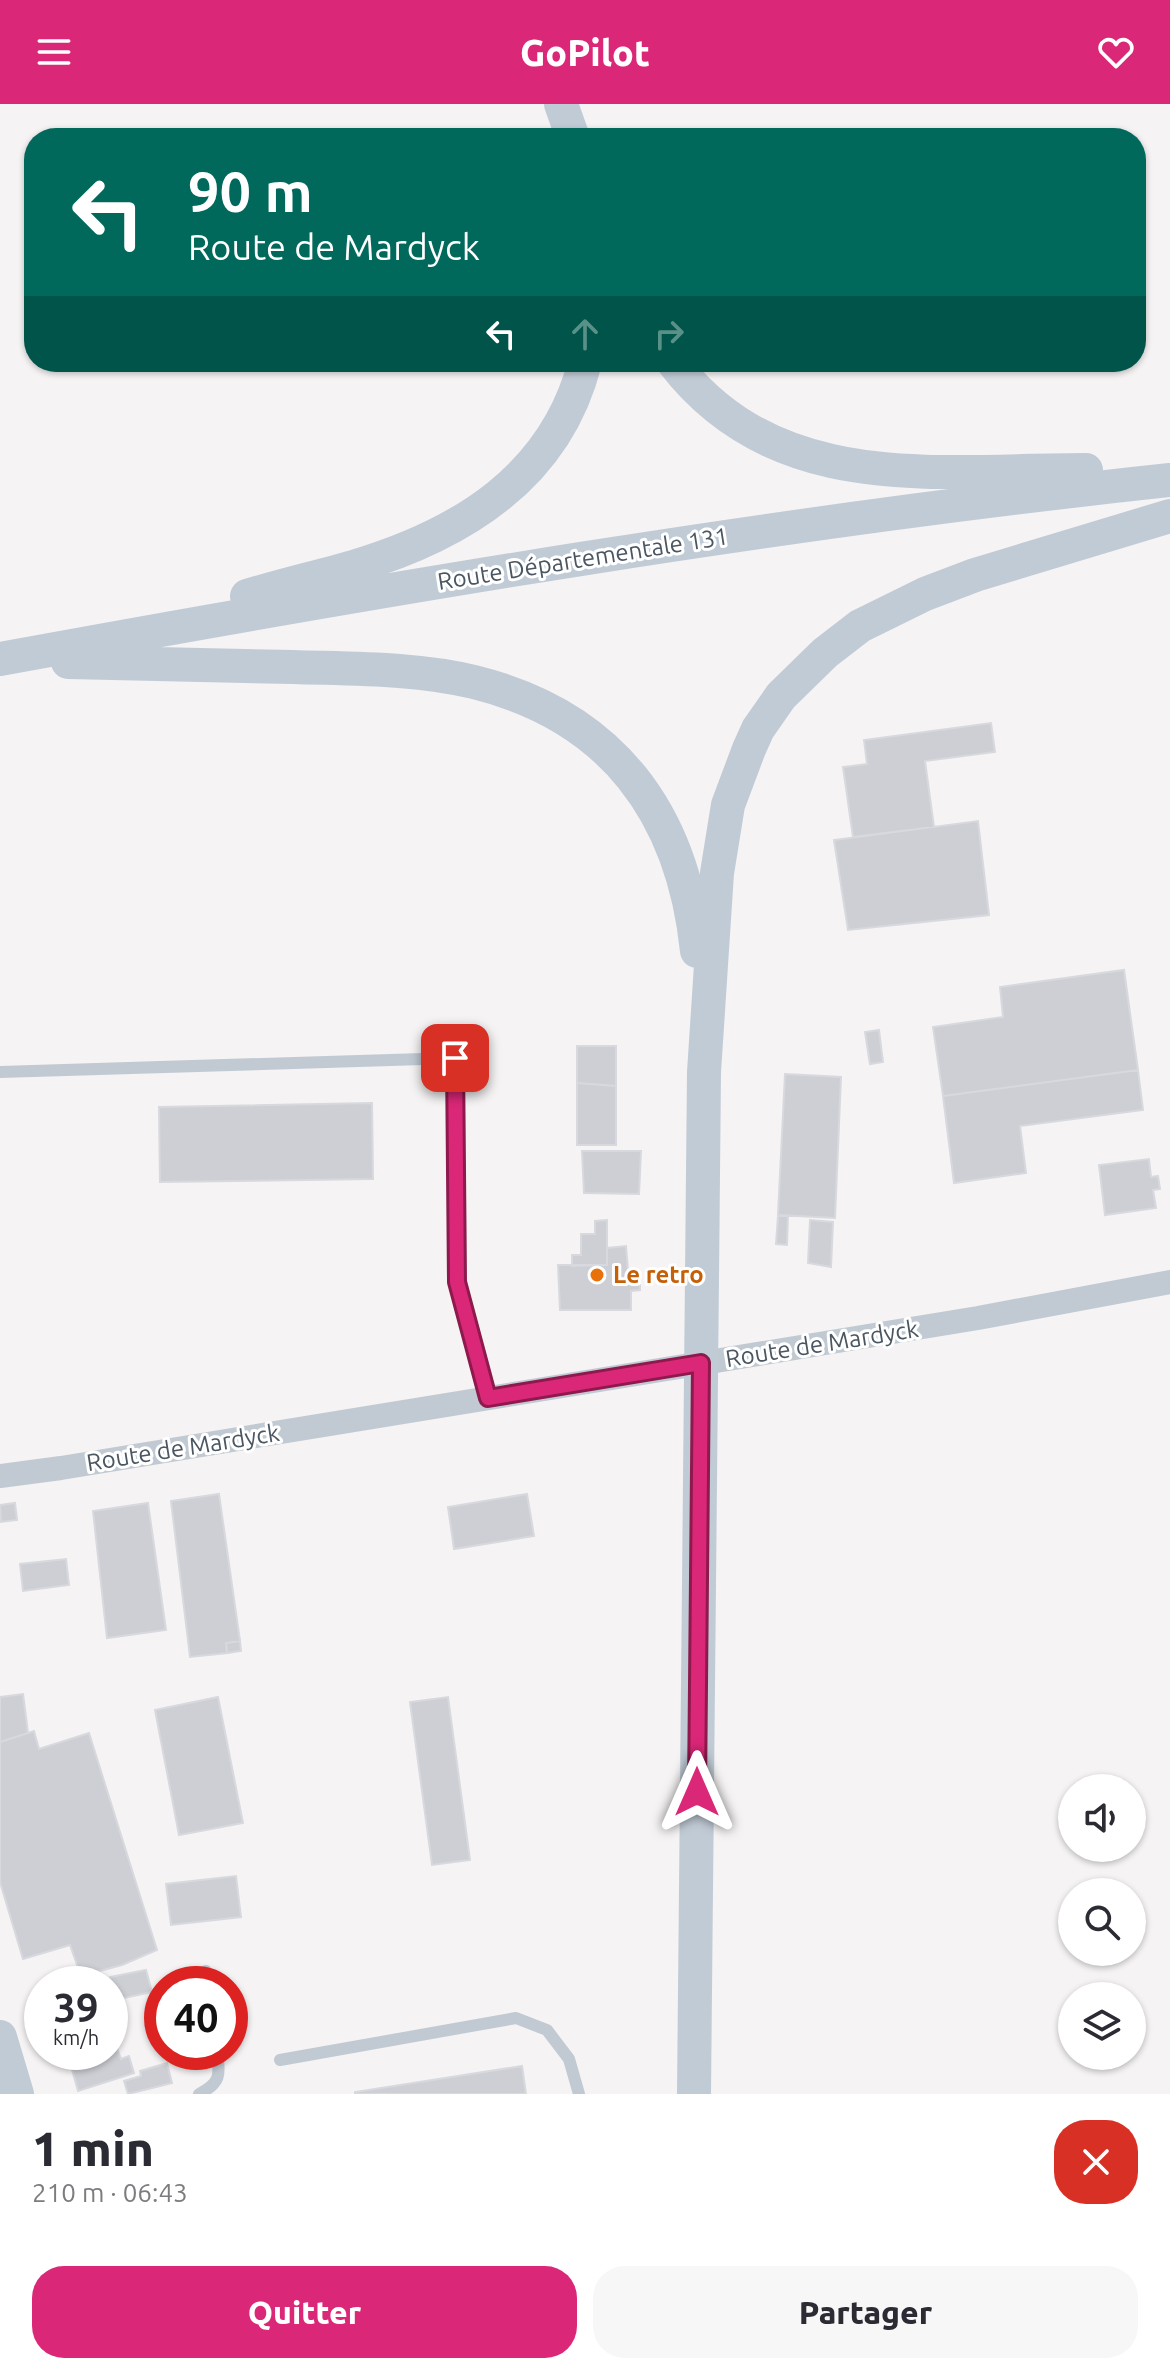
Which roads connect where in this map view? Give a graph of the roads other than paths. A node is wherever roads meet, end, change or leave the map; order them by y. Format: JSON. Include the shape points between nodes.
{"nodes":[{"id":1,"x":581,"y":372,"type":"edge"},
{"id":2,"x":682,"y":372,"type":"edge"},
{"id":3,"x":1170,"y":471,"type":"edge"},
{"id":4,"x":1170,"y":480,"type":"edge"},
{"id":5,"x":1170,"y":516,"type":"edge"},
{"id":6,"x":124,"y":637,"type":"junction"},
{"id":7,"x":0,"y":662,"type":"edge"},
{"id":8,"x":0,"y":1072,"type":"edge"},
{"id":9,"x":704,"y":1072,"type":"junction"},
{"id":10,"x":1170,"y":1282,"type":"edge"},
{"id":11,"x":701,"y":1363,"type":"junction"},
{"id":12,"x":488,"y":1398,"type":"junction"},
{"id":13,"x":0,"y":1476,"type":"edge"},
{"id":14,"x":0,"y":2037,"type":"edge"},
{"id":15,"x":280,"y":2060,"type":"dead end"},
{"id":16,"x":218,"y":2070,"type":"edge"},
{"id":17,"x":17,"y":2094,"type":"edge"},
{"id":18,"x":199,"y":2094,"type":"edge"},
{"id":19,"x":579,"y":2094,"type":"edge"},
{"id":20,"x":694,"y":2094,"type":"edge"}],
"edges":[{"from":1,"to":6,"type":"main road","via":[[560,424],[538,458],[511,488],[474,514],[373,561]]},
{"from":2,"to":3,"type":"main road","via":[[716,408],[747,428],[784,447],[843,464],[936,473]]},
{"from":4,"to":6,"type":"main road","name":"Route Départementale 131","via":[[701,539]]},
{"from":5,"to":9,"type":"main road","via":[[993,569],[901,605],[842,639],[781,696],[740,768],[724,824]]},
{"from":6,"to":7,"type":"main road","name":"Route Départementale 131"},
{"from":7,"to":9,"type":"main road","via":[[407,672],[494,688],[558,716],[585,732],[629,772],[654,805],[671,841],[695,928]]},
{"from":8,"to":12,"type":"lane","via":[[455,1058],[457,1282]]},
{"from":9,"to":11,"type":"main road"},
{"from":10,"to":11,"type":"street","name":"Route de Mardyck"},
{"from":11,"to":12,"type":"street","name":"Route de Mardyck"},
{"from":11,"to":20,"type":"main road"},
{"from":12,"to":13,"type":"street","name":"Route de Mardyck"},
{"from":14,"to":17,"type":"main road"},
{"from":15,"to":19,"type":"lane","via":[[516,2018],[547,2030],[569,2059]]},
{"from":16,"to":18,"type":"lane","via":[[212,2088]]}]}
